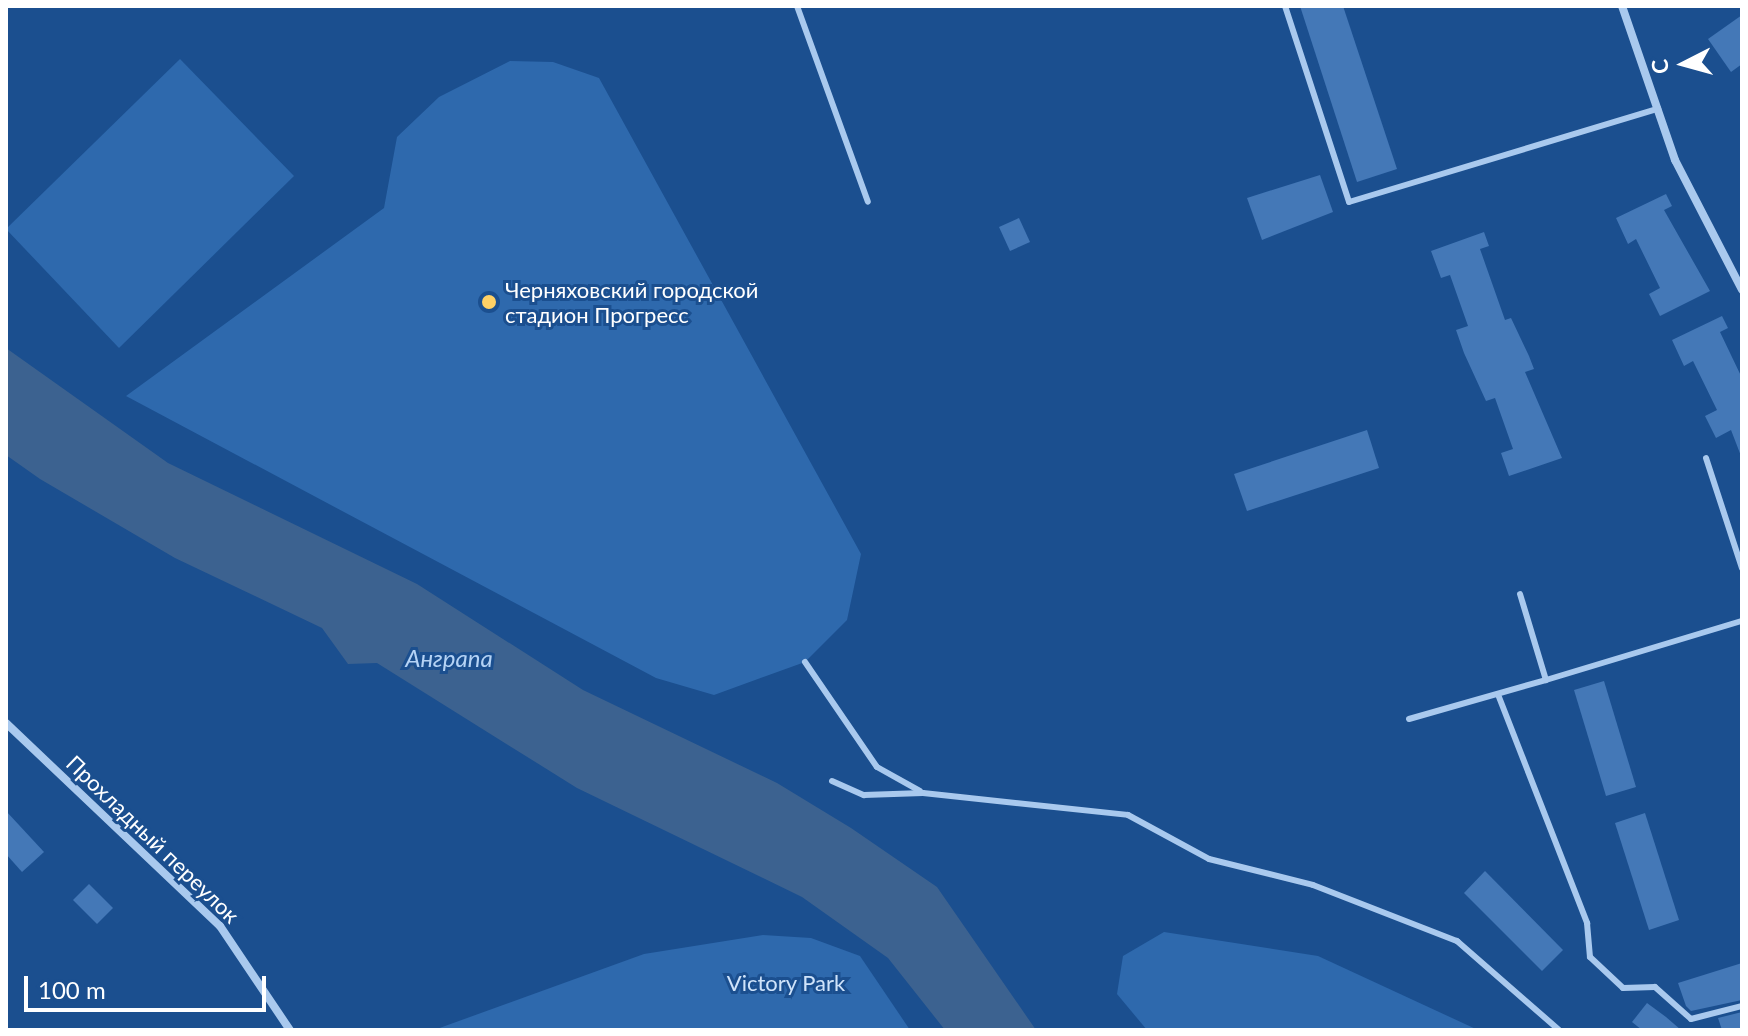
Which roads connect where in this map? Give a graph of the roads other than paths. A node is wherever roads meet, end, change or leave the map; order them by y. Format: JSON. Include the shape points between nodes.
{"nodes":[{"id":1,"x":797,"y":6,"type":"edge"},
{"id":2,"x":1285,"y":6,"type":"edge"},
{"id":3,"x":1622,"y":6,"type":"edge"},
{"id":4,"x":1658,"y":109,"type":"junction"},
{"id":5,"x":868,"y":202,"type":"dead end"},
{"id":6,"x":1742,"y":290,"type":"edge"},
{"id":7,"x":1706,"y":458,"type":"dead end"},
{"id":8,"x":1742,"y":568,"type":"edge"},
{"id":9,"x":1520,"y":594,"type":"dead end"},
{"id":10,"x":1742,"y":621,"type":"edge"},
{"id":11,"x":805,"y":662,"type":"dead end"},
{"id":12,"x":1546,"y":680,"type":"junction"},
{"id":13,"x":1499,"y":697,"type":"junction"},
{"id":14,"x":1409,"y":719,"type":"dead end"},
{"id":15,"x":6,"y":723,"type":"edge"},
{"id":16,"x":832,"y":781,"type":"dead end"},
{"id":17,"x":923,"y":793,"type":"junction"},
{"id":18,"x":1742,"y":1006,"type":"edge"},
{"id":19,"x":290,"y":1030,"type":"edge"},
{"id":20,"x":1559,"y":1030,"type":"edge"}],
"edges":[{"from":1,"to":5,"type":"lane"},
{"from":2,"to":4,"type":"lane","via":[[1349,202]]},
{"from":3,"to":4,"type":"street"},
{"from":4,"to":6,"type":"street","via":[[1675,160]]},
{"from":7,"to":8,"type":"lane"},
{"from":9,"to":12,"type":"lane"},
{"from":10,"to":12,"type":"lane"},
{"from":11,"to":17,"type":"lane","via":[[877,767]]},
{"from":12,"to":13,"type":"lane"},
{"from":13,"to":14,"type":"lane"},
{"from":13,"to":18,"type":"lane","via":[[1587,923],[1590,957],[1623,988],[1655,987],[1691,1019]]},
{"from":15,"to":19,"type":"street","name":"Прохладный переулок","via":[[220,926]]},
{"from":16,"to":17,"type":"lane","via":[[864,795]]},
{"from":17,"to":20,"type":"lane","via":[[1128,815],[1209,859],[1313,885],[1457,941]]}]}
